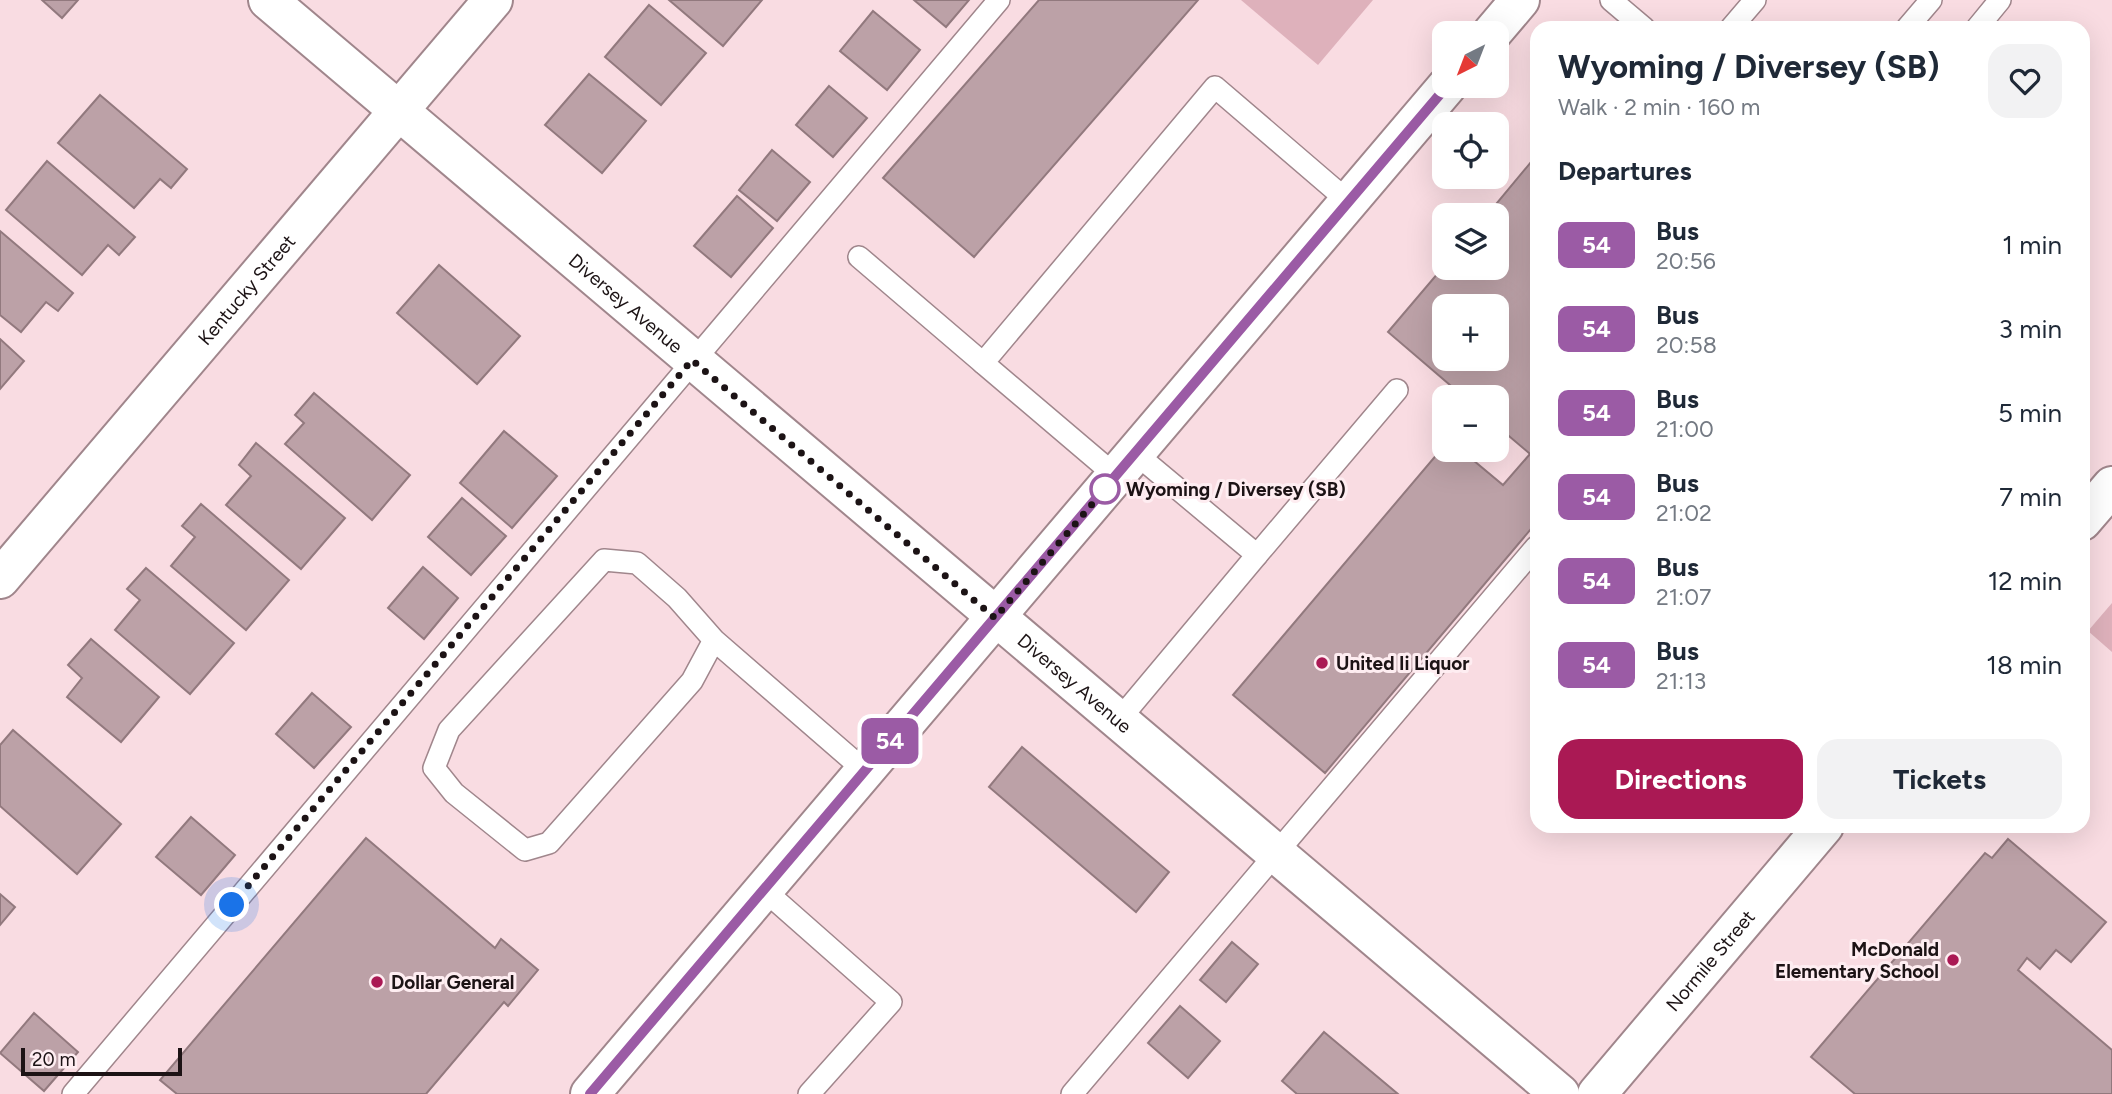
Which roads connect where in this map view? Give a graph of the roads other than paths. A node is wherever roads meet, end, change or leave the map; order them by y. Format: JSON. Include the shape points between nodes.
{"nodes":[{"id":1,"x":268,"y":0,"type":"edge"},
{"id":2,"x":493,"y":0,"type":"edge"},
{"id":3,"x":999,"y":0,"type":"edge"},
{"id":4,"x":1520,"y":0,"type":"edge"},
{"id":5,"x":1611,"y":0,"type":"edge"},
{"id":6,"x":1755,"y":0,"type":"edge"},
{"id":7,"x":1931,"y":0,"type":"edge"},
{"id":8,"x":2000,"y":0,"type":"edge"},
{"id":9,"x":1502,"y":21,"type":"edge"},
{"id":10,"x":1636,"y":21,"type":"edge"},
{"id":11,"x":1737,"y":21,"type":"edge"},
{"id":12,"x":1913,"y":21,"type":"edge"},
{"id":13,"x":1983,"y":21,"type":"edge"},
{"id":14,"x":1437,"y":98,"type":"edge"},
{"id":15,"x":398,"y":111,"type":"junction"},
{"id":16,"x":1349,"y":202,"type":"junction"},
{"id":17,"x":859,"y":257,"type":"dead end"},
{"id":18,"x":692,"y":360,"type":"junction"},
{"id":19,"x":983,"y":363,"type":"junction"},
{"id":20,"x":1397,"y":390,"type":"dead end"},
{"id":21,"x":1126,"y":464,"type":"junction"},
{"id":22,"x":2112,"y":486,"type":"edge"},
{"id":23,"x":2090,"y":512,"type":"edge"},
{"id":24,"x":1530,"y":554,"type":"edge"},
{"id":25,"x":1257,"y":555,"type":"junction"},
{"id":26,"x":0,"y":579,"type":"edge"},
{"id":27,"x":995,"y":618,"type":"junction"},
{"id":28,"x":714,"y":639,"type":"junction"},
{"id":29,"x":1118,"y":720,"type":"junction"},
{"id":30,"x":865,"y":771,"type":"junction"},
{"id":31,"x":1818,"y":833,"type":"edge"},
{"id":32,"x":1276,"y":855,"type":"junction"},
{"id":33,"x":764,"y":890,"type":"junction"},
{"id":34,"x":73,"y":1094,"type":"edge"},
{"id":35,"x":590,"y":1094,"type":"edge"},
{"id":36,"x":809,"y":1094,"type":"edge"},
{"id":37,"x":1072,"y":1094,"type":"edge"},
{"id":38,"x":1560,"y":1094,"type":"edge"},
{"id":39,"x":1597,"y":1094,"type":"edge"}],
"edges":[{"from":1,"to":15,"type":"street","name":"Diversey Avenue"},
{"from":2,"to":15,"type":"street","name":"Kentucky Street"},
{"from":3,"to":18,"type":"lane"},
{"from":4,"to":9,"type":"street"},
{"from":5,"to":10,"type":"lane"},
{"from":6,"to":11,"type":"lane"},
{"from":7,"to":12,"type":"lane"},
{"from":8,"to":13,"type":"lane"},
{"from":14,"to":16,"type":"street"},
{"from":15,"to":18,"type":"street","name":"Diversey Avenue"},
{"from":15,"to":26,"type":"street","name":"Kentucky Street"},
{"from":16,"to":19,"type":"lane","via":[[1215,88]]},
{"from":16,"to":21,"type":"street"},
{"from":17,"to":19,"type":"lane"},
{"from":18,"to":27,"type":"street","name":"Diversey Avenue"},
{"from":18,"to":34,"type":"lane"},
{"from":19,"to":21,"type":"lane"},
{"from":20,"to":25,"type":"lane"},
{"from":21,"to":25,"type":"lane"},
{"from":21,"to":27,"type":"street"},
{"from":22,"to":23,"type":"street"},
{"from":24,"to":32,"type":"lane"},
{"from":25,"to":29,"type":"lane"},
{"from":27,"to":29,"type":"street","name":"Diversey Avenue"},
{"from":27,"to":30,"type":"street"},
{"from":28,"to":28,"type":"lane","via":[[637,563],[604,560],[449,730],[434,768],[454,793],[525,850],[549,843],[692,681]]},
{"from":28,"to":30,"type":"lane"},
{"from":29,"to":32,"type":"street","name":"Diversey Avenue"},
{"from":30,"to":33,"type":"street"},
{"from":31,"to":39,"type":"street","name":"Normile Street"},
{"from":32,"to":37,"type":"lane"},
{"from":32,"to":38,"type":"street","name":"Diversey Avenue"},
{"from":33,"to":35,"type":"street"},
{"from":33,"to":36,"type":"lane","via":[[891,1002]]}]}
